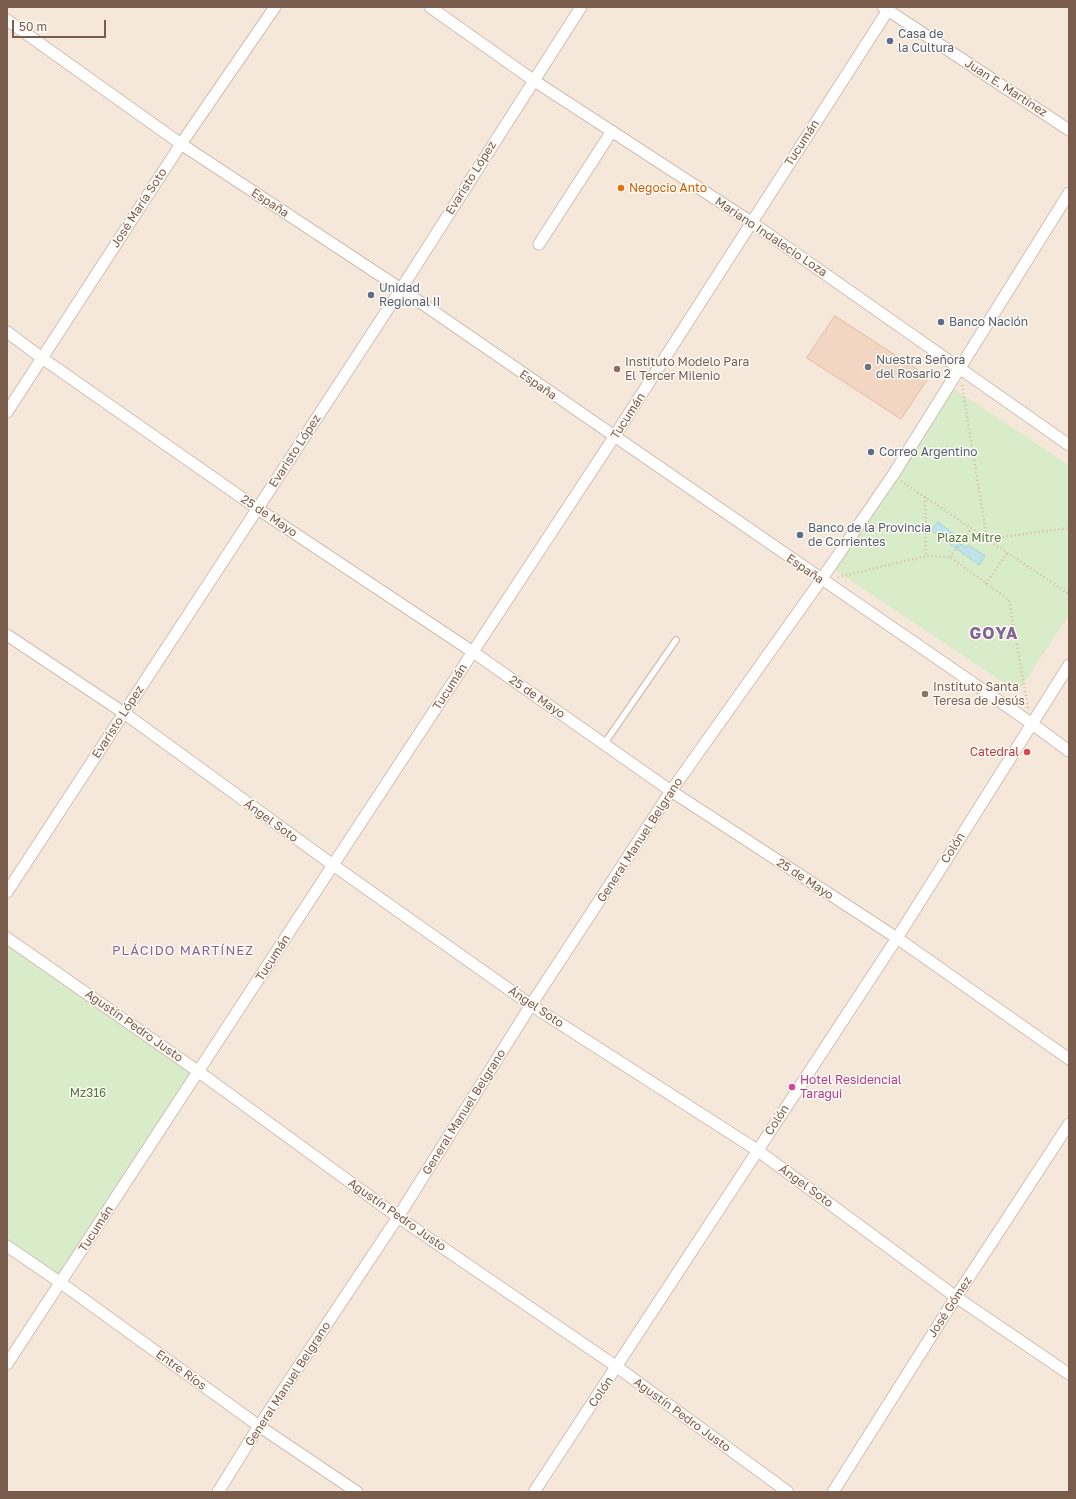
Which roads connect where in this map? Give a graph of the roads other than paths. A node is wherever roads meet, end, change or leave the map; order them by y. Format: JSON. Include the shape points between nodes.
{"nodes":[{"id":1,"x":275,"y":7,"type":"edge"},
{"id":2,"x":430,"y":7,"type":"edge"},
{"id":3,"x":581,"y":7,"type":"edge"},
{"id":4,"x":887,"y":8,"type":"edge"},
{"id":5,"x":7,"y":20,"type":"edge"},
{"id":6,"x":533,"y":80,"type":"junction"},
{"id":7,"x":1069,"y":130,"type":"edge"},
{"id":8,"x":612,"y":131,"type":"junction"},
{"id":9,"x":181,"y":144,"type":"junction"},
{"id":10,"x":1069,"y":193,"type":"edge"},
{"id":11,"x":751,"y":222,"type":"junction"},
{"id":12,"x":539,"y":244,"type":"dead end"},
{"id":13,"x":401,"y":289,"type":"junction"},
{"id":14,"x":7,"y":332,"type":"edge"},
{"id":15,"x":42,"y":358,"type":"junction"},
{"id":16,"x":960,"y":368,"type":"junction"},
{"id":17,"x":7,"y":412,"type":"edge"},
{"id":18,"x":614,"y":438,"type":"junction"},
{"id":19,"x":1069,"y":445,"type":"edge"},
{"id":20,"x":258,"y":509,"type":"junction"},
{"id":21,"x":822,"y":580,"type":"junction"},
{"id":22,"x":7,"y":635,"type":"edge"},
{"id":23,"x":676,"y":640,"type":"dead end"},
{"id":24,"x":473,"y":652,"type":"junction"},
{"id":25,"x":1069,"y":665,"type":"edge"},
{"id":26,"x":124,"y":713,"type":"junction"},
{"id":27,"x":1031,"y":724,"type":"junction"},
{"id":28,"x":604,"y":744,"type":"junction"},
{"id":29,"x":1069,"y":751,"type":"edge"},
{"id":30,"x":671,"y":791,"type":"junction"},
{"id":31,"x":333,"y":865,"type":"junction"},
{"id":32,"x":7,"y":892,"type":"edge"},
{"id":33,"x":7,"y":938,"type":"edge"},
{"id":34,"x":897,"y":938,"type":"junction"},
{"id":35,"x":532,"y":1005,"type":"junction"},
{"id":36,"x":1069,"y":1059,"type":"edge"},
{"id":37,"x":199,"y":1072,"type":"junction"},
{"id":38,"x":1069,"y":1124,"type":"edge"},
{"id":39,"x":757,"y":1150,"type":"junction"},
{"id":40,"x":398,"y":1217,"type":"junction"},
{"id":41,"x":7,"y":1246,"type":"edge"},
{"id":42,"x":61,"y":1283,"type":"junction"},
{"id":43,"x":956,"y":1296,"type":"junction"},
{"id":44,"x":7,"y":1364,"type":"edge"},
{"id":45,"x":617,"y":1368,"type":"junction"},
{"id":46,"x":1069,"y":1374,"type":"edge"},
{"id":47,"x":259,"y":1426,"type":"junction"},
{"id":48,"x":218,"y":1492,"type":"edge"},
{"id":49,"x":356,"y":1492,"type":"edge"},
{"id":50,"x":534,"y":1492,"type":"edge"},
{"id":51,"x":788,"y":1492,"type":"edge"},
{"id":52,"x":833,"y":1492,"type":"edge"}],
"edges":[{"from":1,"to":9,"type":"street","name":"José María Soto"},
{"from":2,"to":6,"type":"street","name":"Mariano Indalecio Loza"},
{"from":3,"to":6,"type":"street","name":"Evaristo López"},
{"from":4,"to":7,"type":"street","name":"Juan E. Martínez"},
{"from":4,"to":11,"type":"street","name":"Tucumán"},
{"from":5,"to":9,"type":"street","name":"España"},
{"from":6,"to":8,"type":"street","name":"Mariano Indalecio Loza"},
{"from":6,"to":13,"type":"street","name":"Evaristo López"},
{"from":8,"to":11,"type":"street","name":"Mariano Indalecio Loza"},
{"from":8,"to":12,"type":"street"},
{"from":9,"to":13,"type":"street","name":"España"},
{"from":9,"to":15,"type":"street","name":"José María Soto"},
{"from":10,"to":16,"type":"street","name":"General Manuel Belgrano"},
{"from":11,"to":16,"type":"street","name":"Mariano Indalecio Loza"},
{"from":11,"to":18,"type":"street","name":"Tucumán"},
{"from":13,"to":18,"type":"street","name":"España"},
{"from":13,"to":20,"type":"street","name":"Evaristo López"},
{"from":14,"to":15,"type":"street","name":"25 de Mayo"},
{"from":15,"to":17,"type":"street","name":"José María Soto"},
{"from":15,"to":20,"type":"street","name":"25 de Mayo"},
{"from":16,"to":19,"type":"street","name":"Mariano Indalecio Loza"},
{"from":16,"to":21,"type":"street","name":"General Manuel Belgrano"},
{"from":18,"to":21,"type":"street","name":"España"},
{"from":18,"to":24,"type":"street","name":"Tucumán"},
{"from":20,"to":24,"type":"street","name":"25 de Mayo"},
{"from":20,"to":26,"type":"street","name":"Evaristo López"},
{"from":21,"to":27,"type":"street","name":"España"},
{"from":21,"to":30,"type":"street","name":"General Manuel Belgrano"},
{"from":22,"to":26,"type":"street","name":"Ángel Soto"},
{"from":23,"to":28,"type":"lane"},
{"from":24,"to":28,"type":"street","name":"25 de Mayo"},
{"from":24,"to":31,"type":"street","name":"Tucumán"},
{"from":25,"to":27,"type":"street","name":"Colón"},
{"from":26,"to":31,"type":"street","name":"Ángel Soto"},
{"from":26,"to":32,"type":"street","name":"Evaristo López"},
{"from":27,"to":29,"type":"street","name":"España"},
{"from":27,"to":34,"type":"street","name":"Colón"},
{"from":28,"to":30,"type":"street","name":"25 de Mayo"},
{"from":30,"to":34,"type":"street","name":"25 de Mayo"},
{"from":30,"to":35,"type":"street","name":"General Manuel Belgrano"},
{"from":31,"to":35,"type":"street","name":"Ángel Soto"},
{"from":31,"to":37,"type":"street","name":"Tucumán"},
{"from":33,"to":37,"type":"street","name":"Agustín Pedro Justo"},
{"from":34,"to":36,"type":"street","name":"25 de Mayo"},
{"from":34,"to":39,"type":"street","name":"Colón"},
{"from":35,"to":39,"type":"street","name":"Ángel Soto"},
{"from":35,"to":40,"type":"street","name":"General Manuel Belgrano"},
{"from":37,"to":40,"type":"street","name":"Agustín Pedro Justo"},
{"from":37,"to":42,"type":"street","name":"Tucumán"},
{"from":38,"to":43,"type":"street","name":"José Gómez"},
{"from":39,"to":43,"type":"street","name":"Ángel Soto"},
{"from":39,"to":45,"type":"street","name":"Colón"},
{"from":40,"to":45,"type":"street","name":"Agustín Pedro Justo"},
{"from":40,"to":47,"type":"street","name":"General Manuel Belgrano"},
{"from":41,"to":42,"type":"street","name":"Entre Ríos"},
{"from":42,"to":44,"type":"street","name":"Tucumán"},
{"from":42,"to":47,"type":"street","name":"Entre Ríos"},
{"from":43,"to":46,"type":"street","name":"Ángel Soto"},
{"from":43,"to":52,"type":"street","name":"José Gómez"},
{"from":45,"to":50,"type":"street","name":"Colón"},
{"from":45,"to":51,"type":"street","name":"Agustín Pedro Justo"},
{"from":47,"to":48,"type":"street","name":"General Manuel Belgrano"},
{"from":47,"to":49,"type":"street","name":"Entre Ríos"}]}
